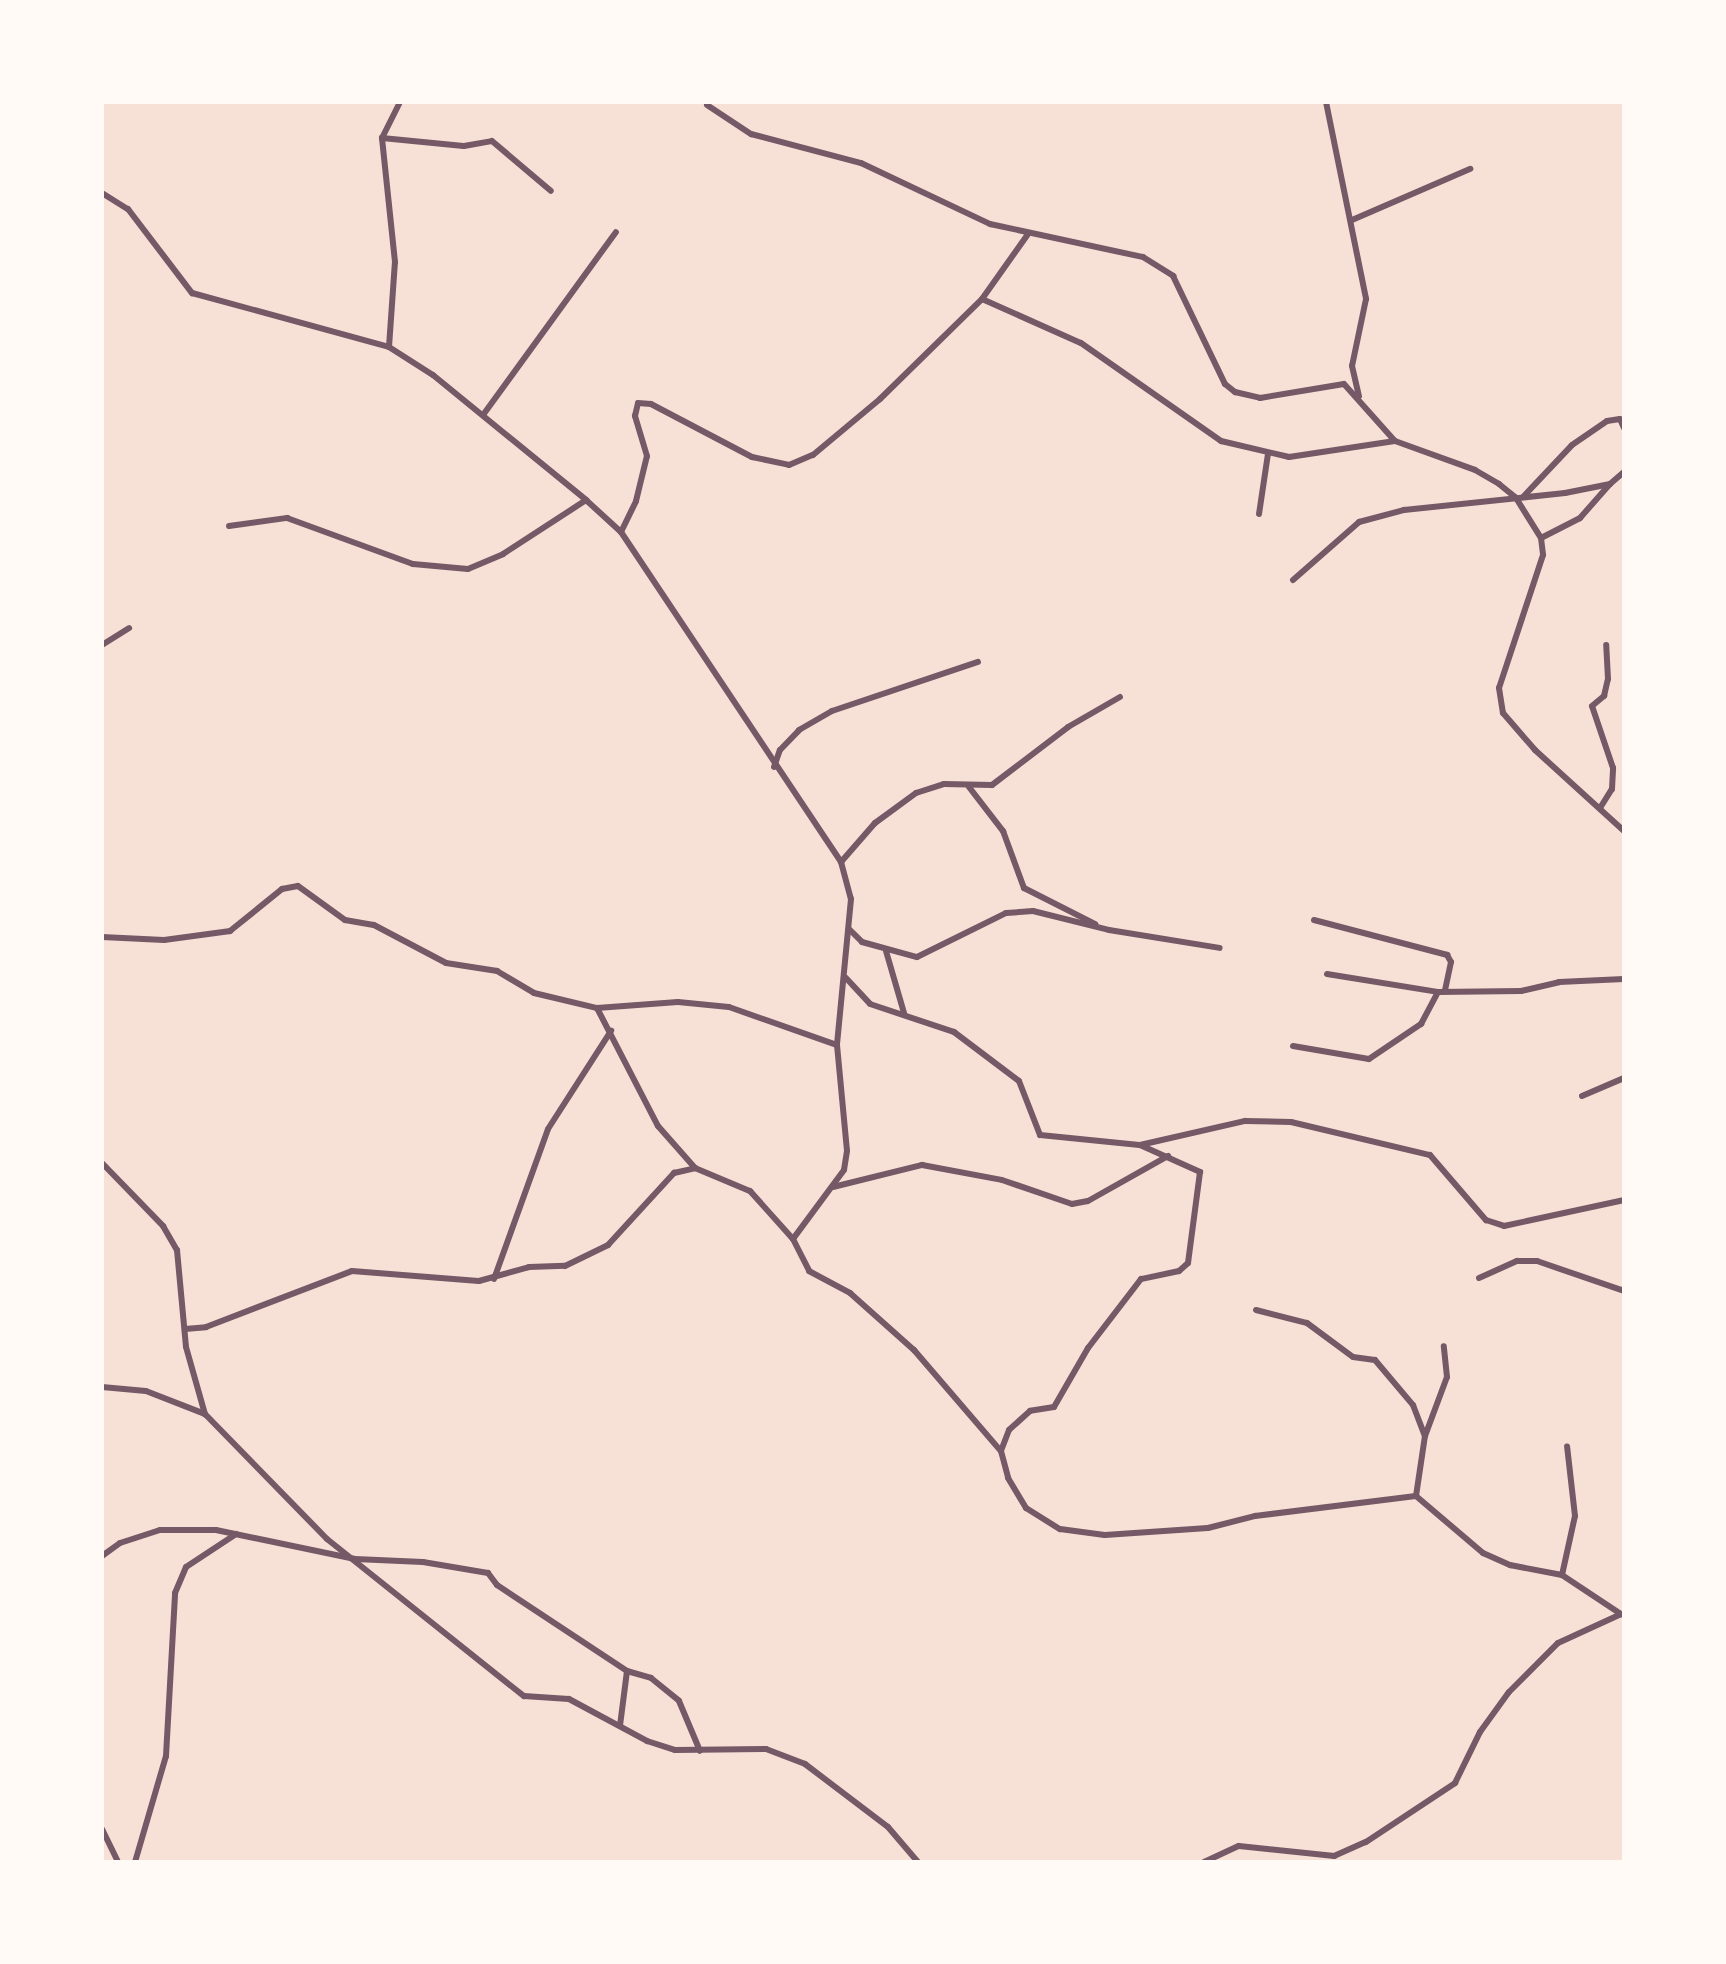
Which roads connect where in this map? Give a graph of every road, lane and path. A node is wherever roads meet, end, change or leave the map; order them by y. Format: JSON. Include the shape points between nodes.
{"nodes":[{"id":1,"x":400,"y":102,"type":"edge"},
{"id":2,"x":1326,"y":102,"type":"edge"},
{"id":3,"x":707,"y":105,"type":"dead end"},
{"id":4,"x":382,"y":138,"type":"junction"},
{"id":5,"x":1470,"y":169,"type":"dead end"},
{"id":6,"x":551,"y":191,"type":"dead end"},
{"id":7,"x":102,"y":193,"type":"edge"},
{"id":8,"x":1352,"y":220,"type":"junction"},
{"id":9,"x":616,"y":232,"type":"dead end"},
{"id":10,"x":1028,"y":234,"type":"junction"},
{"id":11,"x":982,"y":299,"type":"junction"},
{"id":12,"x":389,"y":347,"type":"junction"},
{"id":13,"x":1359,"y":396,"type":"junction"},
{"id":14,"x":483,"y":415,"type":"junction"},
{"id":15,"x":1624,"y":428,"type":"edge"},
{"id":16,"x":1395,"y":441,"type":"junction"},
{"id":17,"x":1268,"y":454,"type":"junction"},
{"id":18,"x":1624,"y":472,"type":"edge"},
{"id":19,"x":1610,"y":484,"type":"junction"},
{"id":20,"x":1520,"y":498,"type":"junction"},
{"id":21,"x":586,"y":500,"type":"junction"},
{"id":22,"x":1259,"y":514,"type":"dead end"},
{"id":23,"x":229,"y":526,"type":"dead end"},
{"id":24,"x":621,"y":532,"type":"junction"},
{"id":25,"x":1541,"y":538,"type":"junction"},
{"id":26,"x":1293,"y":580,"type":"dead end"},
{"id":27,"x":129,"y":628,"type":"dead end"},
{"id":28,"x":102,"y":645,"type":"edge"},
{"id":29,"x":1606,"y":645,"type":"dead end"},
{"id":30,"x":978,"y":662,"type":"dead end"},
{"id":31,"x":1120,"y":697,"type":"dead end"},
{"id":32,"x":774,"y":767,"type":"junction"},
{"id":33,"x":968,"y":786,"type":"junction"},
{"id":34,"x":1600,"y":808,"type":"junction"},
{"id":35,"x":1624,"y":831,"type":"edge"},
{"id":36,"x":841,"y":862,"type":"junction"},
{"id":37,"x":1314,"y":920,"type":"dead end"},
{"id":38,"x":849,"y":929,"type":"junction"},
{"id":39,"x":1109,"y":930,"type":"junction"},
{"id":40,"x":102,"y":937,"type":"edge"},
{"id":41,"x":1220,"y":948,"type":"dead end"},
{"id":42,"x":886,"y":951,"type":"junction"},
{"id":43,"x":1327,"y":974,"type":"dead end"},
{"id":44,"x":846,"y":978,"type":"junction"},
{"id":45,"x":1624,"y":979,"type":"edge"},
{"id":46,"x":1442,"y":992,"type":"junction"},
{"id":47,"x":597,"y":1008,"type":"junction"},
{"id":48,"x":904,"y":1013,"type":"junction"},
{"id":49,"x":611,"y":1031,"type":"junction"},
{"id":50,"x":837,"y":1045,"type":"junction"},
{"id":51,"x":1293,"y":1046,"type":"dead end"},
{"id":52,"x":1624,"y":1078,"type":"edge"},
{"id":53,"x":1582,"y":1096,"type":"dead end"},
{"id":54,"x":1140,"y":1145,"type":"junction"},
{"id":55,"x":1168,"y":1156,"type":"junction"},
{"id":56,"x":102,"y":1163,"type":"edge"},
{"id":57,"x":695,"y":1168,"type":"junction"},
{"id":58,"x":833,"y":1187,"type":"junction"},
{"id":59,"x":1624,"y":1200,"type":"edge"},
{"id":60,"x":793,"y":1239,"type":"junction"},
{"id":61,"x":1479,"y":1278,"type":"dead end"},
{"id":62,"x":494,"y":1279,"type":"junction"},
{"id":63,"x":1624,"y":1291,"type":"edge"},
{"id":64,"x":1256,"y":1310,"type":"dead end"},
{"id":65,"x":185,"y":1329,"type":"junction"},
{"id":66,"x":1444,"y":1346,"type":"dead end"},
{"id":67,"x":102,"y":1387,"type":"edge"},
{"id":68,"x":205,"y":1414,"type":"junction"},
{"id":69,"x":1425,"y":1436,"type":"junction"},
{"id":70,"x":1567,"y":1446,"type":"dead end"},
{"id":71,"x":1001,"y":1451,"type":"junction"},
{"id":72,"x":1416,"y":1496,"type":"junction"},
{"id":73,"x":236,"y":1534,"type":"junction"},
{"id":74,"x":102,"y":1556,"type":"edge"},
{"id":75,"x":355,"y":1559,"type":"junction"},
{"id":76,"x":1562,"y":1575,"type":"junction"},
{"id":77,"x":1623,"y":1614,"type":"edge"},
{"id":78,"x":627,"y":1671,"type":"junction"},
{"id":79,"x":620,"y":1726,"type":"junction"},
{"id":80,"x":700,"y":1751,"type":"junction"},
{"id":81,"x":102,"y":1829,"type":"edge"},
{"id":82,"x":1334,"y":1856,"type":"junction"},
{"id":83,"x":118,"y":1862,"type":"edge"},
{"id":84,"x":135,"y":1862,"type":"edge"},
{"id":85,"x":918,"y":1862,"type":"edge"},
{"id":86,"x":1204,"y":1862,"type":"edge"},
{"id":87,"x":1341,"y":1862,"type":"edge"}],
"edges":[{"from":1,"to":4,"type":"street"},
{"from":2,"to":8,"type":"street"},
{"from":3,"to":10,"type":"street","via":[[751,134],[861,163],[990,224]]},
{"from":4,"to":6,"type":"street","via":[[464,146],[492,141]]},
{"from":4,"to":12,"type":"street","via":[[395,262]]},
{"from":5,"to":8,"type":"street"},
{"from":7,"to":12,"type":"street","via":[[128,209],[192,293]]},
{"from":8,"to":13,"type":"street","via":[[1366,299],[1352,366]]},
{"from":9,"to":14,"type":"street"},
{"from":10,"to":11,"type":"street"},
{"from":10,"to":13,"type":"street","via":[[1143,257],[1173,276],[1225,384],[1235,392],[1260,398],[1344,384]]},
{"from":11,"to":17,"type":"street","via":[[1081,343],[1221,441]]},
{"from":11,"to":24,"type":"street","via":[[880,399],[813,455],[789,465],[752,457],[651,404],[638,403],[635,416],[647,456],[636,501]]},
{"from":12,"to":14,"type":"street"},
{"from":13,"to":16,"type":"street","via":[[1378,427]]},
{"from":14,"to":21,"type":"street"},
{"from":15,"to":20,"type":"street","via":[[1620,419],[1607,421],[1572,445]]},
{"from":16,"to":17,"type":"street","via":[[1329,454]]},
{"from":16,"to":20,"type":"street","via":[[1475,470]]},
{"from":17,"to":22,"type":"street"},
{"from":18,"to":19,"type":"street"},
{"from":19,"to":20,"type":"street"},
{"from":19,"to":25,"type":"street","via":[[1580,518]]},
{"from":20,"to":25,"type":"street"},
{"from":20,"to":26,"type":"street","via":[[1404,510],[1359,522]]},
{"from":21,"to":23,"type":"street","via":[[495,559],[468,569],[413,564],[287,518]]},
{"from":21,"to":24,"type":"street"},
{"from":24,"to":32,"type":"street"},
{"from":25,"to":34,"type":"street","via":[[1538,575],[1499,700],[1535,750]]},
{"from":27,"to":28,"type":"street"},
{"from":29,"to":34,"type":"street","via":[[1608,679],[1604,696],[1592,706],[1613,768],[1612,789]]},
{"from":30,"to":32,"type":"street","via":[[832,711],[799,730],[780,750]]},
{"from":31,"to":33,"type":"street","via":[[1068,727],[992,785]]},
{"from":32,"to":36,"type":"street"},
{"from":33,"to":36,"type":"street","via":[[944,784],[916,793],[875,823]]},
{"from":33,"to":39,"type":"street","via":[[1003,831],[1024,888]]},
{"from":34,"to":35,"type":"street"},
{"from":36,"to":38,"type":"street","via":[[851,899]]},
{"from":37,"to":46,"type":"street","via":[[1447,955],[1451,962]]},
{"from":38,"to":42,"type":"street","via":[[862,942]]},
{"from":38,"to":44,"type":"street"},
{"from":39,"to":41,"type":"street"},
{"from":39,"to":42,"type":"street","via":[[1006,913],[917,957]]},
{"from":40,"to":47,"type":"street","via":[[164,940],[230,931],[282,889],[298,886],[338,917],[374,925],[433,958],[497,971],[534,993]]},
{"from":42,"to":48,"type":"street"},
{"from":43,"to":46,"type":"street"},
{"from":44,"to":48,"type":"street","via":[[870,1004]]},
{"from":44,"to":50,"type":"street"},
{"from":45,"to":46,"type":"street","via":[[1559,982],[1521,991]]},
{"from":46,"to":51,"type":"street","via":[[1421,1024],[1369,1059]]},
{"from":47,"to":49,"type":"street"},
{"from":47,"to":50,"type":"street","via":[[678,1002],[729,1007]]},
{"from":48,"to":54,"type":"street","via":[[954,1032],[1019,1081],[1040,1135]]},
{"from":49,"to":57,"type":"street","via":[[658,1126]]},
{"from":49,"to":62,"type":"street","via":[[548,1129]]},
{"from":50,"to":58,"type":"street","via":[[847,1151]]},
{"from":52,"to":53,"type":"street"},
{"from":54,"to":55,"type":"street"},
{"from":54,"to":59,"type":"street","via":[[1245,1121],[1291,1122],[1430,1155],[1486,1220],[1504,1226]]},
{"from":55,"to":58,"type":"street","via":[[1088,1201],[1072,1204],[1002,1180],[922,1165]]},
{"from":55,"to":71,"type":"street","via":[[1200,1172],[1188,1263],[1179,1271],[1141,1279],[1088,1348],[1054,1407],[1030,1411],[1009,1430]]},
{"from":56,"to":65,"type":"street","via":[[171,1236],[181,1264]]},
{"from":57,"to":60,"type":"street","via":[[750,1191]]},
{"from":57,"to":62,"type":"street","via":[[674,1173],[608,1245],[585,1259],[565,1266],[529,1267]]},
{"from":58,"to":60,"type":"street"},
{"from":60,"to":71,"type":"street","via":[[809,1271],[875,1312]]},
{"from":61,"to":63,"type":"street","via":[[1517,1261],[1537,1261]]},
{"from":62,"to":65,"type":"street","via":[[352,1271],[206,1327]]},
{"from":64,"to":69,"type":"street","via":[[1307,1323],[1353,1357],[1375,1360],[1413,1405]]},
{"from":65,"to":68,"type":"street"},
{"from":66,"to":69,"type":"street","via":[[1447,1377]]},
{"from":67,"to":68,"type":"street","via":[[146,1391]]},
{"from":68,"to":75,"type":"street","via":[[302,1515]]},
{"from":69,"to":72,"type":"street"},
{"from":70,"to":76,"type":"street","via":[[1575,1516]]},
{"from":71,"to":72,"type":"street","via":[[1008,1478],[1026,1508],[1060,1529],[1105,1535],[1208,1528],[1255,1516]]},
{"from":72,"to":76,"type":"street","via":[[1483,1553],[1510,1565]]},
{"from":73,"to":74,"type":"street","via":[[160,1530],[120,1543]]},
{"from":73,"to":75,"type":"street"},
{"from":73,"to":84,"type":"street","via":[[186,1567],[175,1593],[166,1756]]},
{"from":75,"to":78,"type":"street","via":[[423,1562],[488,1573],[497,1585]]},
{"from":75,"to":79,"type":"street","via":[[524,1696],[569,1699]]},
{"from":76,"to":77,"type":"street"},
{"from":77,"to":82,"type":"street","via":[[1558,1643],[1487,1722],[1455,1783],[1377,1836]]},
{"from":78,"to":79,"type":"street"},
{"from":78,"to":80,"type":"street","via":[[651,1678],[679,1701]]},
{"from":79,"to":80,"type":"street","via":[[662,1747]]},
{"from":80,"to":85,"type":"street","via":[[766,1749],[805,1764],[888,1827]]},
{"from":81,"to":83,"type":"street"},
{"from":82,"to":86,"type":"street","via":[[1239,1846]]},
{"from":82,"to":87,"type":"street"}]}
